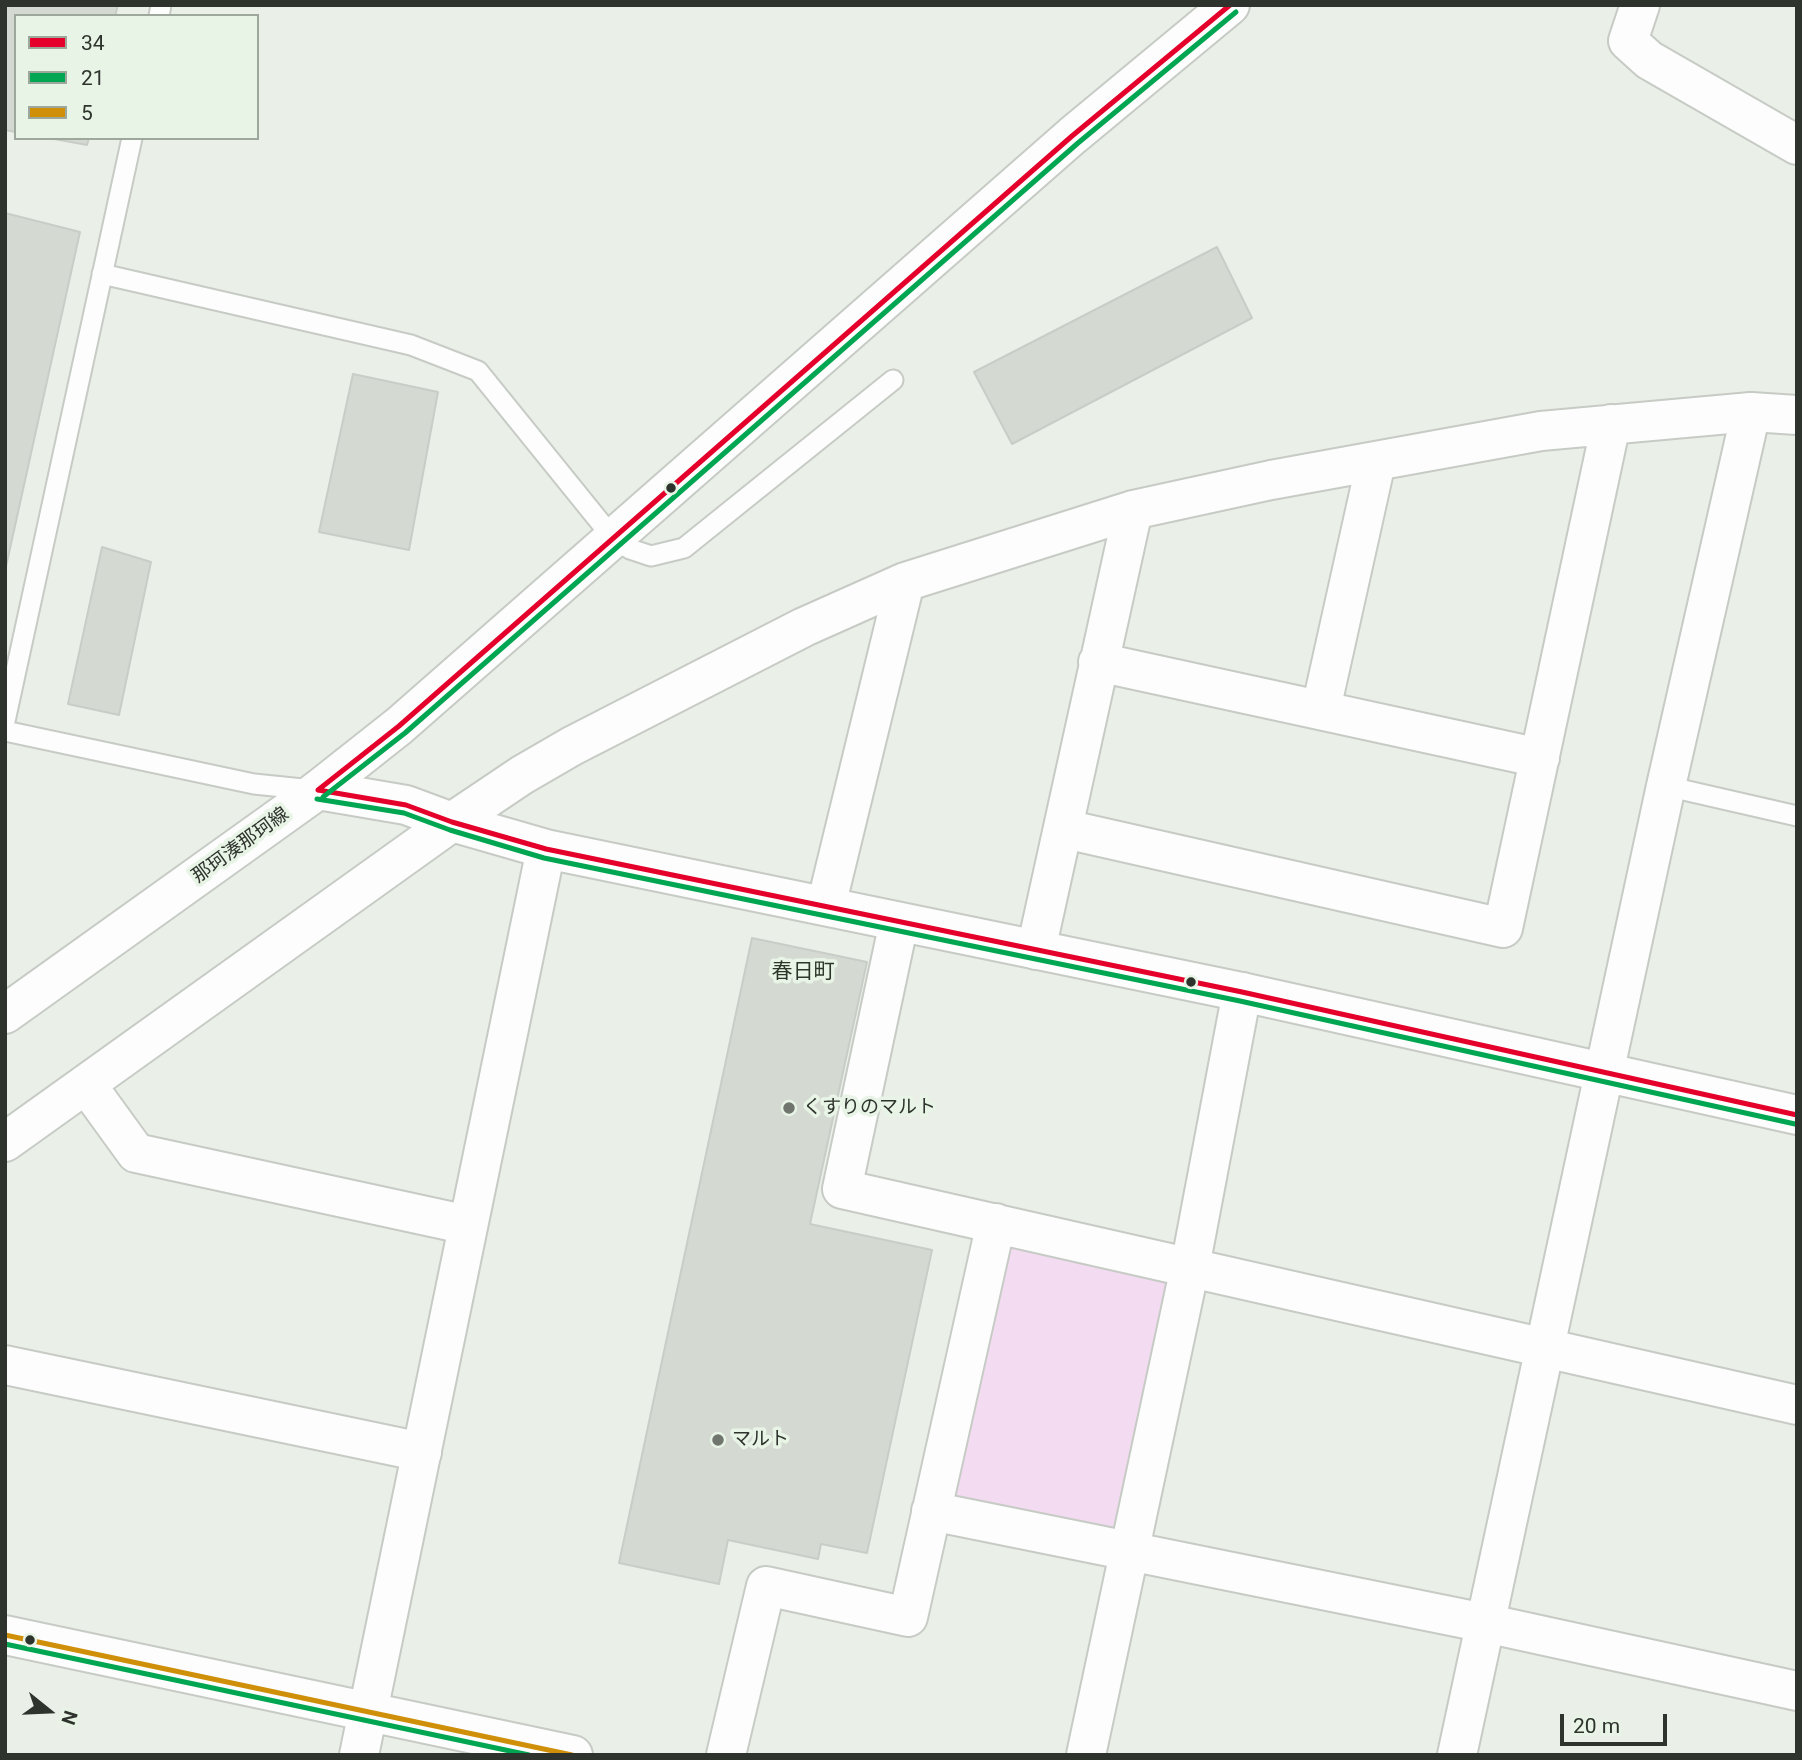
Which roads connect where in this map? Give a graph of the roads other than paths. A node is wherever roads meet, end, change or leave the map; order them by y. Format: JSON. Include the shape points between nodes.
{"nodes":[{"id":1,"x":1230,"y":5,"type":"edge"},
{"id":2,"x":1640,"y":5,"type":"edge"},
{"id":3,"x":132,"y":140,"type":"edge"},
{"id":4,"x":1797,"y":145,"type":"edge"},
{"id":5,"x":102,"y":274,"type":"junction"},
{"id":6,"x":893,"y":380,"type":"dead end"},
{"id":7,"x":1751,"y":412,"type":"junction"},
{"id":8,"x":1797,"y":415,"type":"edge"},
{"id":9,"x":1611,"y":424,"type":"junction"},
{"id":10,"x":1376,"y":463,"type":"junction"},
{"id":11,"x":1133,"y":510,"type":"junction"},
{"id":12,"x":613,"y":538,"type":"junction"},
{"id":13,"x":905,"y":582,"type":"junction"},
{"id":14,"x":1098,"y":662,"type":"junction"},
{"id":15,"x":1321,"y":709,"type":"junction"},
{"id":16,"x":5,"y":720,"type":"edge"},
{"id":17,"x":5,"y":731,"type":"edge"},
{"id":18,"x":1540,"y":758,"type":"junction"},
{"id":19,"x":1666,"y":786,"type":"junction"},
{"id":20,"x":318,"y":790,"type":"junction"},
{"id":21,"x":1797,"y":816,"type":"edge"},
{"id":22,"x":452,"y":822,"type":"junction"},
{"id":23,"x":1065,"y":829,"type":"junction"},
{"id":24,"x":547,"y":849,"type":"junction"},
{"id":25,"x":827,"y":906,"type":"junction"},
{"id":26,"x":899,"y":922,"type":"junction"},
{"id":27,"x":1036,"y":950,"type":"junction"},
{"id":28,"x":1242,"y":992,"type":"junction"},
{"id":29,"x":5,"y":1014,"type":"edge"},
{"id":30,"x":1606,"y":1073,"type":"junction"},
{"id":31,"x":86,"y":1084,"type":"junction"},
{"id":32,"x":1797,"y":1115,"type":"edge"},
{"id":33,"x":5,"y":1142,"type":"edge"},
{"id":34,"x":996,"y":1223,"type":"junction"},
{"id":35,"x":468,"y":1225,"type":"junction"},
{"id":36,"x":1190,"y":1266,"type":"junction"},
{"id":37,"x":1545,"y":1349,"type":"junction"},
{"id":38,"x":5,"y":1365,"type":"edge"},
{"id":39,"x":1797,"y":1405,"type":"edge"},
{"id":40,"x":422,"y":1452,"type":"junction"},
{"id":41,"x":931,"y":1511,"type":"junction"},
{"id":42,"x":1130,"y":1551,"type":"junction"},
{"id":43,"x":1485,"y":1623,"type":"junction"},
{"id":44,"x":5,"y":1635,"type":"edge"},
{"id":45,"x":1797,"y":1691,"type":"edge"},
{"id":46,"x":368,"y":1713,"type":"junction"},
{"id":47,"x":359,"y":1755,"type":"edge"},
{"id":48,"x":573,"y":1755,"type":"edge"},
{"id":49,"x":726,"y":1755,"type":"edge"},
{"id":50,"x":1086,"y":1755,"type":"edge"},
{"id":51,"x":1457,"y":1755,"type":"edge"}],
"edges":[{"from":1,"to":12,"type":"street","name":"那珂湊那珂線","via":[[1072,136]]},
{"from":2,"to":4,"type":"street","via":[[1629,41],[1649,60]]},
{"from":3,"to":5,"type":"lane"},
{"from":5,"to":12,"type":"lane","via":[[411,345],[478,370]]},
{"from":5,"to":16,"type":"lane"},
{"from":6,"to":12,"type":"lane","via":[[684,548],[651,556]]},
{"from":7,"to":8,"type":"street"},
{"from":7,"to":9,"type":"street"},
{"from":7,"to":19,"type":"street"},
{"from":9,"to":10,"type":"street","via":[[1541,432]]},
{"from":9,"to":18,"type":"street"},
{"from":10,"to":11,"type":"street"},
{"from":10,"to":15,"type":"street"},
{"from":11,"to":13,"type":"street"},
{"from":11,"to":14,"type":"street"},
{"from":12,"to":20,"type":"street","name":"那珂湊那珂線","via":[[399,726]]},
{"from":13,"to":22,"type":"street","via":[[804,627],[583,740]]},
{"from":13,"to":25,"type":"street"},
{"from":14,"to":15,"type":"street"},
{"from":14,"to":23,"type":"street"},
{"from":15,"to":18,"type":"street"},
{"from":17,"to":20,"type":"lane","via":[[254,784]]},
{"from":18,"to":23,"type":"street","via":[[1503,928]]},
{"from":19,"to":21,"type":"lane"},
{"from":19,"to":30,"type":"street"},
{"from":20,"to":22,"type":"street","via":[[406,805]]},
{"from":20,"to":29,"type":"street","name":"那珂湊那珂線"},
{"from":22,"to":24,"type":"street"},
{"from":22,"to":31,"type":"street"},
{"from":23,"to":27,"type":"street"},
{"from":24,"to":25,"type":"street"},
{"from":24,"to":35,"type":"street"},
{"from":25,"to":26,"type":"street"},
{"from":26,"to":27,"type":"street"},
{"from":26,"to":34,"type":"street","via":[[842,1189]]},
{"from":27,"to":28,"type":"street"},
{"from":28,"to":30,"type":"street"},
{"from":28,"to":36,"type":"street"},
{"from":30,"to":32,"type":"street"},
{"from":30,"to":37,"type":"street"},
{"from":31,"to":33,"type":"street"},
{"from":31,"to":35,"type":"street","via":[[136,1153]]},
{"from":34,"to":36,"type":"street"},
{"from":34,"to":41,"type":"street"},
{"from":35,"to":40,"type":"street"},
{"from":36,"to":37,"type":"street"},
{"from":36,"to":42,"type":"street"},
{"from":37,"to":39,"type":"street"},
{"from":37,"to":43,"type":"street"},
{"from":38,"to":40,"type":"street"},
{"from":40,"to":46,"type":"street"},
{"from":41,"to":42,"type":"street"},
{"from":41,"to":49,"type":"street","via":[[908,1617],[766,1586]]},
{"from":42,"to":43,"type":"street"},
{"from":42,"to":50,"type":"street"},
{"from":43,"to":45,"type":"street"},
{"from":43,"to":51,"type":"street"},
{"from":44,"to":46,"type":"street"},
{"from":46,"to":47,"type":"street"},
{"from":46,"to":48,"type":"street"}]}
